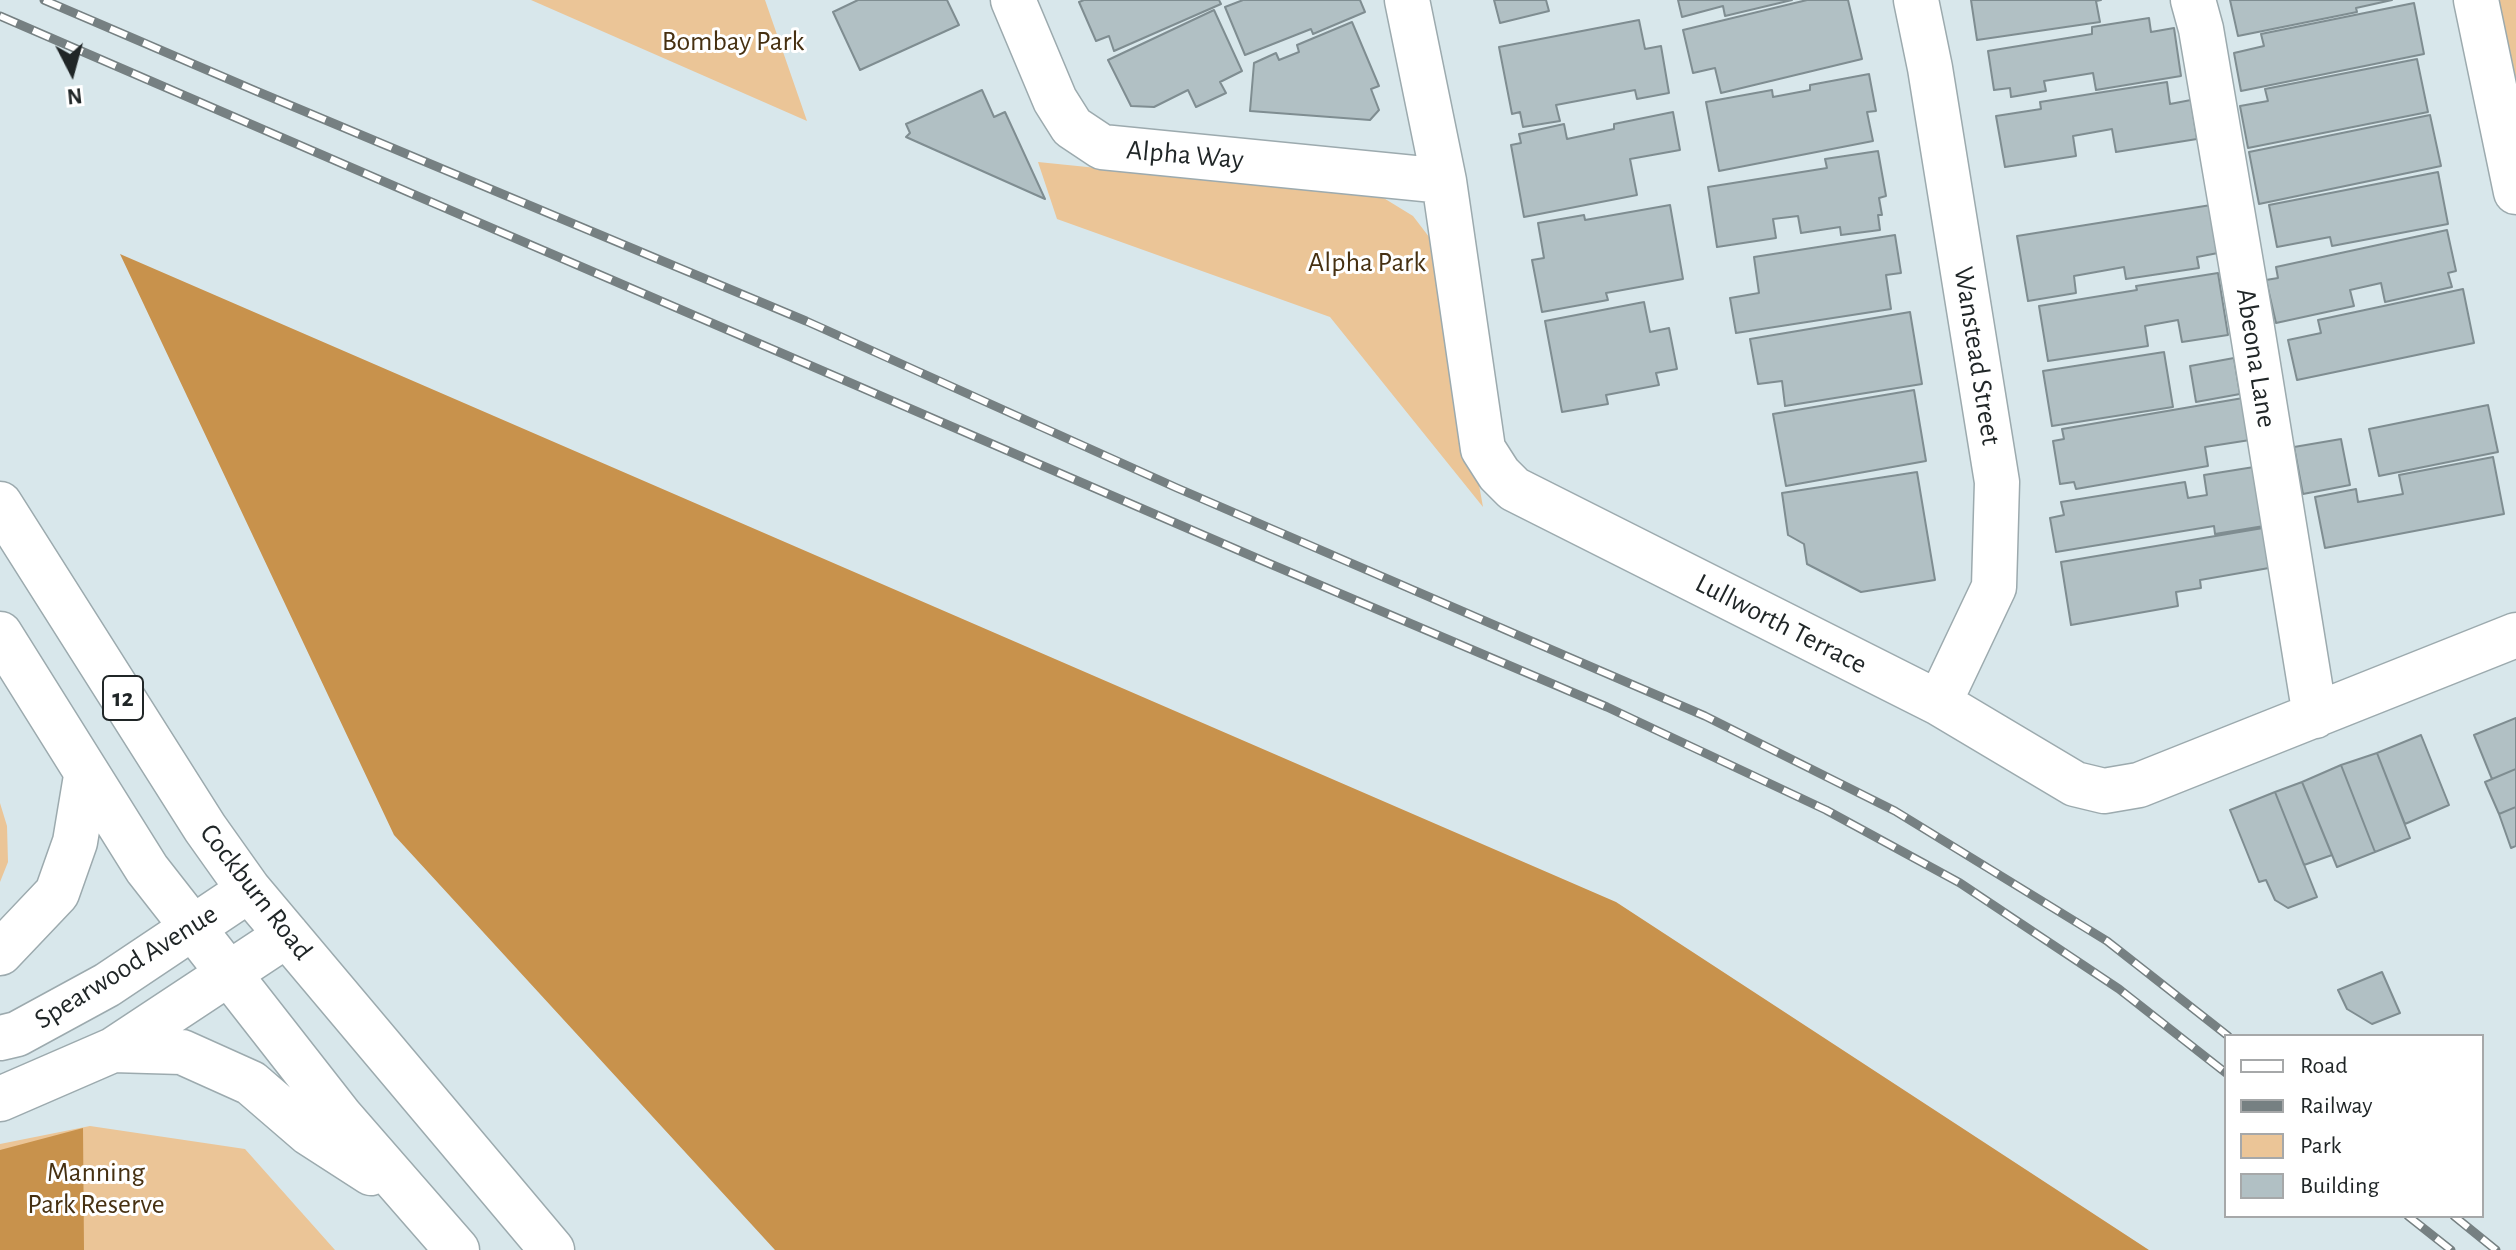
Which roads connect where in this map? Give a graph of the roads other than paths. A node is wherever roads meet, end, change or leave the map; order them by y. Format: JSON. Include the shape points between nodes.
{"nodes":[{"id":1,"x":1013,"y":0,"type":"edge"},
{"id":2,"x":1407,"y":0,"type":"edge"},
{"id":3,"x":1916,"y":0,"type":"edge"},
{"id":4,"x":2193,"y":0,"type":"edge"},
{"id":5,"x":2476,"y":0,"type":"edge"},
{"id":6,"x":1444,"y":181,"type":"junction"},
{"id":7,"x":2516,"y":192,"type":"edge"},
{"id":8,"x":0,"y":504,"type":"edge"},
{"id":9,"x":0,"y":634,"type":"edge"},
{"id":10,"x":2516,"y":635,"type":"edge"},
{"id":11,"x":1939,"y":703,"type":"junction"},
{"id":12,"x":2315,"y":716,"type":"junction"},
{"id":13,"x":86,"y":776,"type":"junction"},
{"id":14,"x":249,"y":890,"type":"junction"},
{"id":15,"x":192,"y":930,"type":"junction"},
{"id":16,"x":287,"y":935,"type":"junction"},
{"id":17,"x":0,"y":953,"type":"edge"},
{"id":18,"x":227,"y":973,"type":"junction"},
{"id":19,"x":0,"y":1038,"type":"edge"},
{"id":20,"x":113,"y":1050,"type":"junction"},
{"id":21,"x":0,"y":1099,"type":"edge"},
{"id":22,"x":413,"y":1200,"type":"junction"},
{"id":23,"x":457,"y":1250,"type":"edge"},
{"id":24,"x":552,"y":1250,"type":"edge"}],
"edges":[{"from":1,"to":6,"type":"street","name":"Alpha Way","via":[[1055,100],[1072,127],[1102,147]]},
{"from":2,"to":6,"type":"street","name":"Lullworth Terrace"},
{"from":3,"to":11,"type":"street","name":"Wanstead Street","via":[[1997,482],[1994,587]]},
{"from":4,"to":12,"type":"street","name":"Abeona Lane"},
{"from":5,"to":7,"type":"street"},
{"from":6,"to":11,"type":"street","name":"Lullworth Terrace","via":[[1483,449],[1499,474],[1514,489]]},
{"from":8,"to":14,"type":"street","name":"Cockburn Road","number":"12"},
{"from":9,"to":13,"type":"street"},
{"from":10,"to":12,"type":"street","name":"Lullworth Terrace"},
{"from":11,"to":12,"type":"street","name":"Lullworth Terrace","via":[[2075,784],[2104,791],[2139,785]]},
{"from":13,"to":15,"type":"street"},
{"from":13,"to":17,"type":"street","via":[[75,842],[57,893]]},
{"from":14,"to":15,"type":"street","name":"Spearwood Avenue"},
{"from":14,"to":16,"type":"street","name":"Cockburn Road","number":"12"},
{"from":15,"to":18,"type":"street"},
{"from":15,"to":19,"type":"street","name":"Spearwood Avenue","via":[[107,985]]},
{"from":16,"to":18,"type":"street","name":"Spearwood Avenue"},
{"from":16,"to":24,"type":"street","name":"Cockburn Road","number":"12"},
{"from":18,"to":20,"type":"street","name":"Spearwood Avenue"},
{"from":18,"to":22,"type":"street"},
{"from":20,"to":21,"type":"street","name":"Spearwood Avenue"},
{"from":20,"to":22,"type":"street","via":[[182,1052],[251,1083],[309,1133]]},
{"from":22,"to":23,"type":"street"}]}
